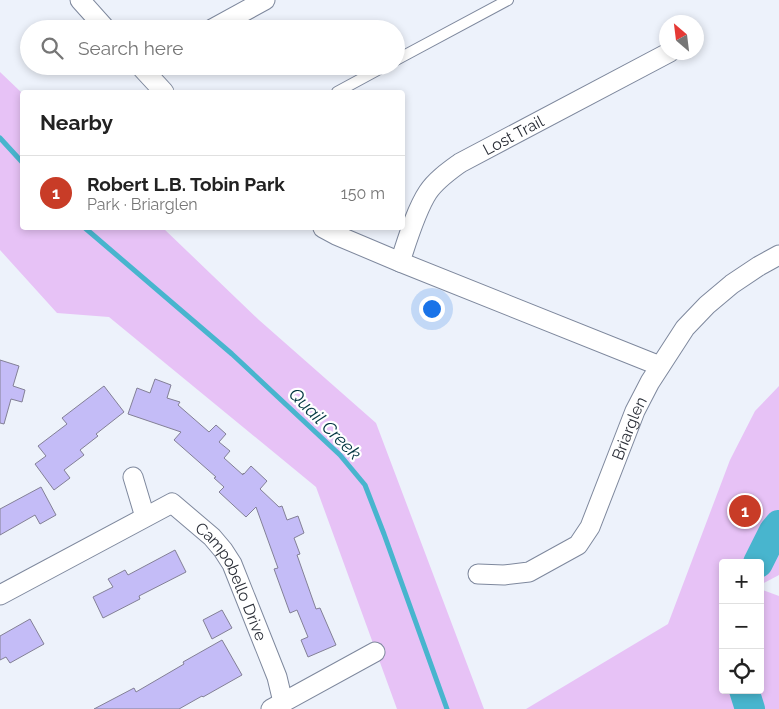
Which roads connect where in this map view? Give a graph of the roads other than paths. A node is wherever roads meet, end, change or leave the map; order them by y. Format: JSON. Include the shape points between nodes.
{"nodes":[{"id":1,"x":80,"y":0,"type":"edge"},
{"id":2,"x":265,"y":0,"type":"edge"},
{"id":3,"x":508,"y":0,"type":"edge"},
{"id":4,"x":98,"y":20,"type":"edge"},
{"id":5,"x":228,"y":20,"type":"edge"},
{"id":6,"x":405,"y":55,"type":"edge"},
{"id":7,"x":659,"y":58,"type":"edge"},
{"id":8,"x":149,"y":75,"type":"edge"},
{"id":9,"x":368,"y":75,"type":"edge"},
{"id":10,"x":162,"y":90,"type":"edge"},
{"id":11,"x":341,"y":90,"type":"edge"},
{"id":12,"x":327,"y":230,"type":"edge"},
{"id":13,"x":779,"y":255,"type":"edge"},
{"id":14,"x":400,"y":262,"type":"junction"},
{"id":15,"x":660,"y":366,"type":"junction"},
{"id":16,"x":133,"y":477,"type":"dead end"},
{"id":17,"x":145,"y":517,"type":"junction"},
{"id":18,"x":478,"y":574,"type":"dead end"},
{"id":19,"x":0,"y":595,"type":"edge"},
{"id":20,"x":375,"y":652,"type":"dead end"},
{"id":21,"x":277,"y":706,"type":"edge"}],
"edges":[{"from":1,"to":4,"type":"street"},
{"from":2,"to":5,"type":"street"},
{"from":3,"to":6,"type":"lane"},
{"from":7,"to":14,"type":"street","name":"Lost Trail","via":[[446,172],[428,192]]},
{"from":8,"to":10,"type":"street"},
{"from":9,"to":11,"type":"lane"},
{"from":12,"to":14,"type":"street"},
{"from":13,"to":15,"type":"street","name":"Briarglen","via":[[732,284],[707,305],[685,328]]},
{"from":14,"to":15,"type":"street"},
{"from":15,"to":18,"type":"street","name":"Briarglen","via":[[636,411],[590,527],[578,545],[528,572]]},
{"from":16,"to":17,"type":"street"},
{"from":17,"to":19,"type":"street","name":"Campobello Drive"},
{"from":17,"to":21,"type":"street","name":"Campobello Drive","via":[[172,503],[223,550],[232,564],[273,668]]},
{"from":20,"to":21,"type":"street"}]}
